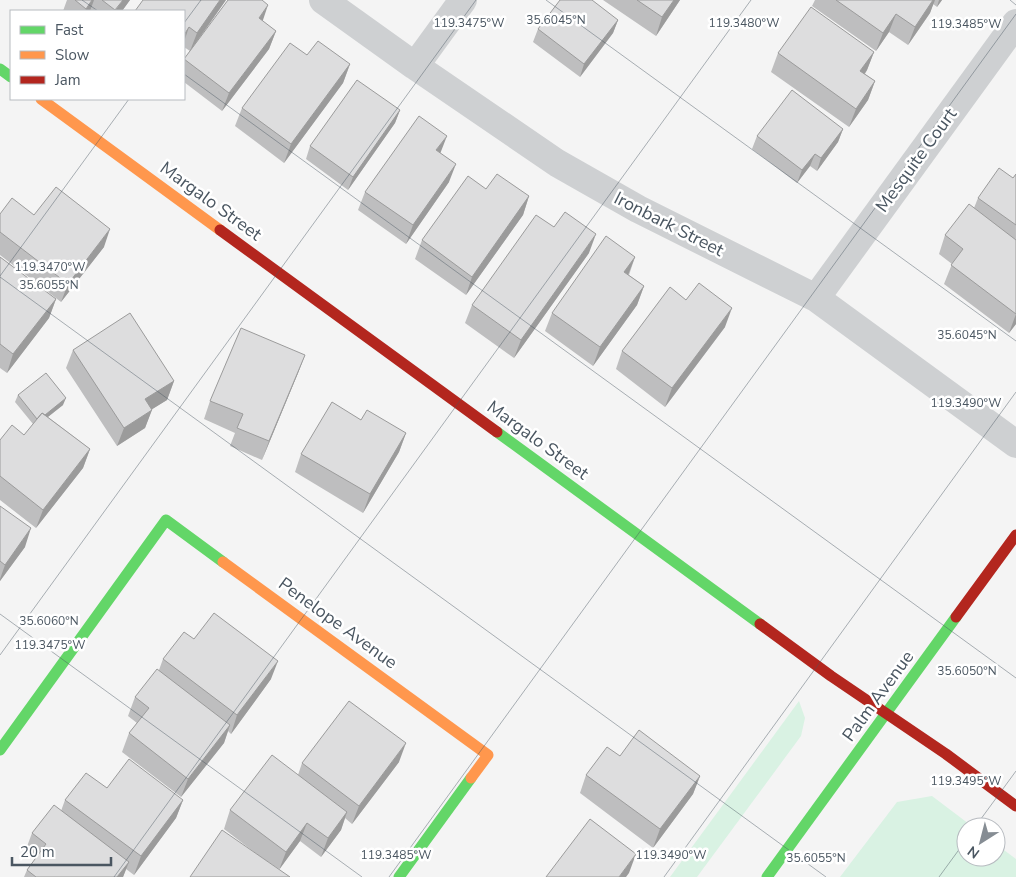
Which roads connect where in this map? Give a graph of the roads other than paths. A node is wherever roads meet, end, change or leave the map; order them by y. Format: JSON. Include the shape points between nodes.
{"nodes":[{"id":1,"x":324,"y":0,"type":"edge"},
{"id":2,"x":463,"y":0,"type":"edge"},
{"id":3,"x":1016,"y":22,"type":"edge"},
{"id":4,"x":415,"y":66,"type":"junction"},
{"id":5,"x":42,"y":100,"type":"edge"},
{"id":6,"x":816,"y":298,"type":"junction"},
{"id":7,"x":1016,"y":444,"type":"edge"},
{"id":8,"x":1016,"y":535,"type":"edge"},
{"id":9,"x":887,"y":714,"type":"junction"},
{"id":10,"x":0,"y":750,"type":"edge"},
{"id":11,"x":1016,"y":806,"type":"edge"},
{"id":12,"x":399,"y":877,"type":"edge"},
{"id":13,"x":767,"y":877,"type":"edge"}],
"edges":[{"from":1,"to":4,"type":"street","name":"Ironbark Street"},
{"from":2,"to":4,"type":"street"},
{"from":3,"to":6,"type":"street","name":"Mesquite Court"},
{"from":4,"to":6,"type":"street","name":"Ironbark Street","via":[[557,163],[638,209]]},
{"from":5,"to":9,"type":"street","name":"Margalo Street"},
{"from":6,"to":7,"type":"street","name":"Ironbark Street"},
{"from":8,"to":9,"type":"street","name":"Palm Avenue"},
{"from":9,"to":11,"type":"street","name":"Margalo Street"},
{"from":9,"to":13,"type":"street","name":"Palm Avenue"},
{"from":10,"to":12,"type":"street","name":"Penelope Avenue","via":[[166,520],[488,755]]}]}
